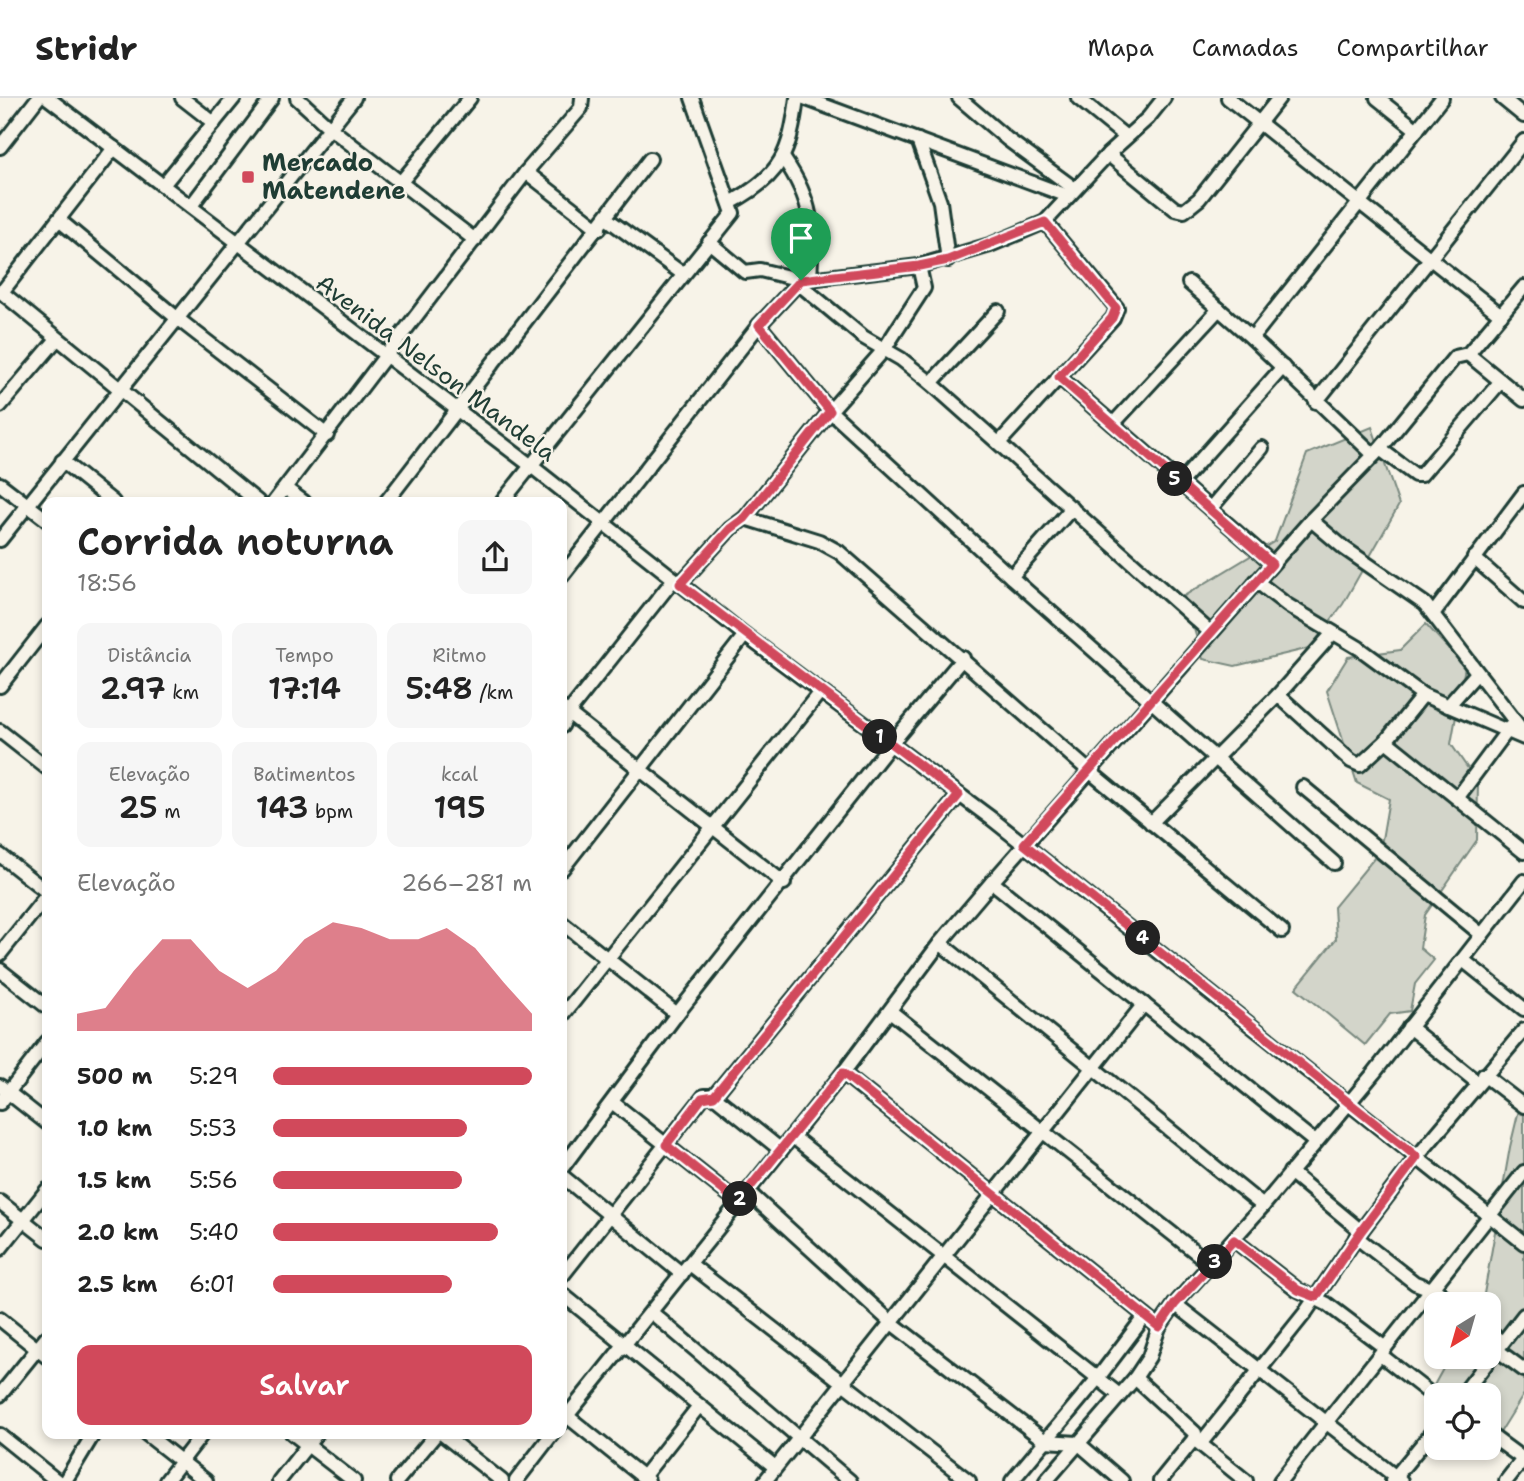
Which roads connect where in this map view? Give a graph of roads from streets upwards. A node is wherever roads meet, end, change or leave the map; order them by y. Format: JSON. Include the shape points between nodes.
{"nodes":[{"id":1,"x":38,"y":98,"type":"edge"},
{"id":2,"x":48,"y":98,"type":"edge"},
{"id":3,"x":182,"y":98,"type":"edge"},
{"id":4,"x":234,"y":98,"type":"edge"},
{"id":5,"x":272,"y":98,"type":"edge"},
{"id":6,"x":297,"y":98,"type":"edge"},
{"id":7,"x":354,"y":98,"type":"edge"},
{"id":8,"x":470,"y":98,"type":"edge"},
{"id":9,"x":582,"y":98,"type":"edge"},
{"id":10,"x":692,"y":98,"type":"edge"},
{"id":11,"x":797,"y":98,"type":"edge"},
{"id":12,"x":959,"y":98,"type":"edge"},
{"id":13,"x":1078,"y":98,"type":"edge"},
{"id":14,"x":1164,"y":98,"type":"edge"},
{"id":15,"x":1228,"y":98,"type":"edge"},
{"id":16,"x":1279,"y":98,"type":"edge"},
{"id":17,"x":1377,"y":98,"type":"edge"},
{"id":18,"x":1442,"y":98,"type":"edge"},
{"id":19,"x":1502,"y":98,"type":"edge"},
{"id":20,"x":810,"y":99,"type":"edge"},
{"id":21,"x":1524,"y":116,"type":"edge"},
{"id":22,"x":1259,"y":122,"type":"junction"},
{"id":23,"x":214,"y":123,"type":"junction"},
{"id":24,"x":330,"y":128,"type":"junction"},
{"id":25,"x":1417,"y":130,"type":"junction"},
{"id":26,"x":1126,"y":137,"type":"junction"},
{"id":27,"x":918,"y":140,"type":"junction"},
{"id":28,"x":1524,"y":141,"type":"edge"},
{"id":29,"x":0,"y":147,"type":"edge"},
{"id":30,"x":114,"y":148,"type":"junction"},
{"id":31,"x":1108,"y":154,"type":"junction"},
{"id":32,"x":650,"y":159,"type":"dead end"},
{"id":33,"x":784,"y":159,"type":"junction"},
{"id":34,"x":526,"y":172,"type":"junction"},
{"id":35,"x":401,"y":182,"type":"junction"},
{"id":36,"x":163,"y":185,"type":"junction"},
{"id":37,"x":1071,"y":193,"type":"junction"},
{"id":38,"x":1359,"y":201,"type":"junction"},
{"id":39,"x":730,"y":203,"type":"junction"},
{"id":40,"x":191,"y":206,"type":"junction"},
{"id":41,"x":59,"y":220,"type":"junction"},
{"id":42,"x":1045,"y":222,"type":"junction"},
{"id":43,"x":603,"y":224,"type":"junction"},
{"id":44,"x":475,"y":240,"type":"junction"},
{"id":45,"x":709,"y":242,"type":"junction"},
{"id":46,"x":239,"y":244,"type":"junction"},
{"id":47,"x":1430,"y":258,"type":"junction"},
{"id":48,"x":948,"y":260,"type":"junction"},
{"id":49,"x":919,"y":266,"type":"junction"},
{"id":50,"x":682,"y":274,"type":"junction"},
{"id":51,"x":803,"y":280,"type":"junction"},
{"id":52,"x":1189,"y":283,"type":"dead end"},
{"id":53,"x":1524,"y":287,"type":"edge"},
{"id":54,"x":1,"y":292,"type":"edge"},
{"id":55,"x":1219,"y":309,"type":"junction"},
{"id":56,"x":998,"y":311,"type":"dead end"},
{"id":57,"x":1501,"y":315,"type":"junction"},
{"id":58,"x":178,"y":318,"type":"junction"},
{"id":59,"x":759,"y":325,"type":"junction"},
{"id":60,"x":1252,"y":338,"type":"junction"},
{"id":61,"x":57,"y":339,"type":"junction"},
{"id":62,"x":883,"y":351,"type":"junction"},
{"id":63,"x":1468,"y":354,"type":"junction"},
{"id":64,"x":385,"y":357,"type":"junction"},
{"id":65,"x":1283,"y":367,"type":"junction"},
{"id":66,"x":1059,"y":377,"type":"junction"},
{"id":67,"x":1502,"y":381,"type":"junction"},
{"id":68,"x":931,"y":383,"type":"junction"},
{"id":69,"x":120,"y":391,"type":"junction"},
{"id":70,"x":1524,"y":400,"type":"edge"},
{"id":71,"x":1316,"y":402,"type":"junction"},
{"id":72,"x":0,"y":406,"type":"edge"},
{"id":73,"x":456,"y":410,"type":"junction"},
{"id":74,"x":830,"y":411,"type":"junction"},
{"id":75,"x":1113,"y":424,"type":"junction"},
{"id":76,"x":327,"y":435,"type":"junction"},
{"id":77,"x":999,"y":443,"type":"junction"},
{"id":78,"x":1262,"y":449,"type":"dead end"},
{"id":79,"x":1377,"y":452,"type":"junction"},
{"id":80,"x":62,"y":461,"type":"junction"},
{"id":81,"x":530,"y":465,"type":"junction"},
{"id":82,"x":1180,"y":483,"type":"junction"},
{"id":83,"x":0,"y":484,"type":"edge"},
{"id":84,"x":285,"y":488,"type":"junction"},
{"id":85,"x":1524,"y":493,"type":"edge"},
{"id":86,"x":107,"y":497,"type":"edge"},
{"id":87,"x":252,"y":497,"type":"edge"},
{"id":88,"x":278,"y":497,"type":"edge"},
{"id":89,"x":297,"y":497,"type":"edge"},
{"id":90,"x":390,"y":497,"type":"edge"},
{"id":91,"x":506,"y":497,"type":"edge"},
{"id":92,"x":28,"y":504,"type":"junction"},
{"id":93,"x":1072,"y":508,"type":"junction"},
{"id":94,"x":1210,"y":509,"type":"junction"},
{"id":95,"x":42,"y":516,"type":"edge"},
{"id":96,"x":745,"y":518,"type":"junction"},
{"id":97,"x":1311,"y":520,"type":"junction"},
{"id":98,"x":602,"y":524,"type":"junction"},
{"id":99,"x":0,"y":540,"type":"edge"},
{"id":100,"x":1474,"y":558,"type":"junction"},
{"id":101,"x":1272,"y":564,"type":"junction"},
{"id":102,"x":567,"y":570,"type":"edge"},
{"id":103,"x":1011,"y":577,"type":"junction"},
{"id":104,"x":1256,"y":581,"type":"junction"},
{"id":105,"x":677,"y":582,"type":"junction"},
{"id":106,"x":1524,"y":602,"type":"edge"},
{"id":107,"x":1433,"y":614,"type":"junction"},
{"id":108,"x":42,"y":632,"type":"edge"},
{"id":109,"x":1210,"y":632,"type":"junction"},
{"id":110,"x":1333,"y":633,"type":"junction"},
{"id":111,"x":745,"y":635,"type":"junction"},
{"id":112,"x":963,"y":659,"type":"junction"},
{"id":113,"x":1477,"y":673,"type":"junction"},
{"id":114,"x":0,"y":686,"type":"edge"},
{"id":115,"x":820,"y":692,"type":"junction"},
{"id":116,"x":1278,"y":695,"type":"junction"},
{"id":117,"x":1423,"y":695,"type":"junction"},
{"id":118,"x":1151,"y":701,"type":"junction"},
{"id":119,"x":1448,"y":706,"type":"junction"},
{"id":120,"x":567,"y":709,"type":"edge"},
{"id":121,"x":567,"y":713,"type":"edge"},
{"id":122,"x":1514,"y":720,"type":"junction"},
{"id":123,"x":0,"y":731,"type":"edge"},
{"id":124,"x":1507,"y":733,"type":"junction"},
{"id":125,"x":1524,"y":736,"type":"edge"},
{"id":126,"x":1386,"y":741,"type":"junction"},
{"id":127,"x":890,"y":745,"type":"junction"},
{"id":128,"x":1216,"y":759,"type":"junction"},
{"id":129,"x":42,"y":764,"type":"edge"},
{"id":130,"x":641,"y":769,"type":"junction"},
{"id":131,"x":1088,"y":770,"type":"junction"},
{"id":132,"x":1303,"y":787,"type":"dead end"},
{"id":133,"x":959,"y":795,"type":"junction"},
{"id":134,"x":1458,"y":797,"type":"junction"},
{"id":135,"x":1151,"y":823,"type":"junction"},
{"id":136,"x":712,"y":826,"type":"junction"},
{"id":137,"x":1024,"y":844,"type":"junction"},
{"id":138,"x":1524,"y":852,"type":"edge"},
{"id":139,"x":0,"y":855,"type":"edge"},
{"id":140,"x":567,"y":863,"type":"edge"},
{"id":141,"x":1334,"y":863,"type":"dead end"},
{"id":142,"x":1524,"y":881,"type":"edge"},
{"id":143,"x":992,"y":882,"type":"junction"},
{"id":144,"x":783,"y":883,"type":"junction"},
{"id":145,"x":42,"y":890,"type":"edge"},
{"id":146,"x":1520,"y":895,"type":"edge"},
{"id":147,"x":42,"y":900,"type":"edge"},
{"id":148,"x":567,"y":927,"type":"edge"},
{"id":149,"x":1282,"y":931,"type":"dead end"},
{"id":150,"x":1482,"y":935,"type":"junction"},
{"id":151,"x":940,"y":943,"type":"junction"},
{"id":152,"x":0,"y":954,"type":"edge"},
{"id":153,"x":608,"y":959,"type":"junction"},
{"id":154,"x":1463,"y":960,"type":"junction"},
{"id":155,"x":0,"y":970,"type":"edge"},
{"id":156,"x":42,"y":1003,"type":"edge"},
{"id":157,"x":1144,"y":1004,"type":"junction"},
{"id":158,"x":1524,"y":1009,"type":"edge"},
{"id":159,"x":567,"y":1010,"type":"edge"},
{"id":160,"x":890,"y":1011,"type":"junction"},
{"id":161,"x":677,"y":1014,"type":"junction"},
{"id":162,"x":1409,"y":1027,"type":"junction"},
{"id":163,"x":1524,"y":1030,"type":"edge"},
{"id":164,"x":42,"y":1048,"type":"edge"},
{"id":165,"x":1096,"y":1067,"type":"junction"},
{"id":166,"x":843,"y":1073,"type":"junction"},
{"id":167,"x":1481,"y":1079,"type":"junction"},
{"id":168,"x":3,"y":1093,"type":"edge"},
{"id":169,"x":714,"y":1096,"type":"junction"},
{"id":170,"x":612,"y":1102,"type":"junction"},
{"id":171,"x":1349,"y":1103,"type":"junction"},
{"id":172,"x":1524,"y":1107,"type":"edge"},
{"id":173,"x":42,"y":1119,"type":"edge"},
{"id":174,"x":1044,"y":1131,"type":"junction"},
{"id":175,"x":792,"y":1136,"type":"junction"},
{"id":176,"x":1315,"y":1142,"type":"junction"},
{"id":177,"x":666,"y":1145,"type":"junction"},
{"id":178,"x":780,"y":1150,"type":"junction"},
{"id":179,"x":1417,"y":1157,"type":"junction"},
{"id":180,"x":567,"y":1161,"type":"edge"},
{"id":181,"x":1290,"y":1172,"type":"junction"},
{"id":182,"x":1524,"y":1172,"type":"edge"},
{"id":183,"x":567,"y":1180,"type":"edge"},
{"id":184,"x":747,"y":1191,"type":"junction"},
{"id":185,"x":993,"y":1194,"type":"junction"},
{"id":186,"x":42,"y":1196,"type":"edge"},
{"id":187,"x":0,"y":1202,"type":"edge"},
{"id":188,"x":738,"y":1202,"type":"junction"},
{"id":189,"x":1263,"y":1206,"type":"junction"},
{"id":190,"x":1489,"y":1214,"type":"junction"},
{"id":191,"x":610,"y":1217,"type":"junction"},
{"id":192,"x":23,"y":1220,"type":"junction"},
{"id":193,"x":1359,"y":1234,"type":"junction"},
{"id":194,"x":42,"y":1235,"type":"edge"},
{"id":195,"x":1234,"y":1240,"type":"junction"},
{"id":196,"x":1524,"y":1243,"type":"edge"},
{"id":197,"x":0,"y":1250,"type":"edge"},
{"id":198,"x":943,"y":1257,"type":"junction"},
{"id":199,"x":1212,"y":1265,"type":"junction"},
{"id":200,"x":686,"y":1269,"type":"junction"},
{"id":201,"x":567,"y":1270,"type":"edge"},
{"id":202,"x":1431,"y":1288,"type":"junction"},
{"id":203,"x":1437,"y":1292,"type":"edge"},
{"id":204,"x":1316,"y":1297,"type":"junction"},
{"id":205,"x":567,"y":1298,"type":"edge"},
{"id":206,"x":1175,"y":1304,"type":"junction"},
{"id":207,"x":651,"y":1312,"type":"junction"},
{"id":208,"x":1145,"y":1315,"type":"junction"},
{"id":209,"x":1524,"y":1315,"type":"edge"},
{"id":210,"x":0,"y":1319,"type":"edge"},
{"id":211,"x":893,"y":1324,"type":"junction"},
{"id":212,"x":1159,"y":1327,"type":"junction"},
{"id":213,"x":1502,"y":1342,"type":"edge"},
{"id":214,"x":624,"y":1345,"type":"junction"},
{"id":215,"x":1502,"y":1349,"type":"edge"},
{"id":216,"x":1383,"y":1352,"type":"junction"},
{"id":217,"x":42,"y":1353,"type":"edge"},
{"id":218,"x":1482,"y":1369,"type":"edge"},
{"id":219,"x":1524,"y":1370,"type":"edge"},
{"id":220,"x":1259,"y":1371,"type":"junction"},
{"id":221,"x":1098,"y":1378,"type":"junction"},
{"id":222,"x":1135,"y":1378,"type":"junction"},
{"id":223,"x":844,"y":1382,"type":"junction"},
{"id":224,"x":1471,"y":1383,"type":"edge"},
{"id":225,"x":1424,"y":1388,"type":"edge"},
{"id":226,"x":1118,"y":1394,"type":"junction"},
{"id":227,"x":0,"y":1395,"type":"edge"},
{"id":228,"x":698,"y":1406,"type":"junction"},
{"id":229,"x":567,"y":1412,"type":"edge"},
{"id":230,"x":567,"y":1420,"type":"edge"},
{"id":231,"x":1328,"y":1424,"type":"junction"},
{"id":232,"x":0,"y":1435,"type":"edge"},
{"id":233,"x":90,"y":1439,"type":"edge"},
{"id":234,"x":153,"y":1439,"type":"edge"},
{"id":235,"x":198,"y":1439,"type":"edge"},
{"id":236,"x":300,"y":1439,"type":"edge"},
{"id":237,"x":312,"y":1439,"type":"edge"},
{"id":238,"x":434,"y":1439,"type":"edge"},
{"id":239,"x":447,"y":1439,"type":"edge"},
{"id":240,"x":548,"y":1439,"type":"edge"},
{"id":241,"x":798,"y":1440,"type":"junction"},
{"id":242,"x":1045,"y":1441,"type":"junction"},
{"id":243,"x":1197,"y":1441,"type":"junction"},
{"id":244,"x":1078,"y":1443,"type":"junction"},
{"id":245,"x":1424,"y":1443,"type":"edge"},
{"id":246,"x":1501,"y":1443,"type":"edge"},
{"id":247,"x":307,"y":1445,"type":"junction"},
{"id":248,"x":1524,"y":1459,"type":"edge"},
{"id":249,"x":181,"y":1461,"type":"junction"},
{"id":250,"x":775,"y":1467,"type":"junction"},
{"id":251,"x":645,"y":1479,"type":"edge"},
{"id":252,"x":1396,"y":1480,"type":"edge"},
{"id":253,"x":57,"y":1481,"type":"edge"},
{"id":254,"x":65,"y":1481,"type":"edge"},
{"id":255,"x":166,"y":1481,"type":"edge"},
{"id":256,"x":206,"y":1481,"type":"edge"},
{"id":257,"x":279,"y":1481,"type":"edge"},
{"id":258,"x":354,"y":1481,"type":"edge"},
{"id":259,"x":397,"y":1481,"type":"edge"},
{"id":260,"x":502,"y":1481,"type":"edge"},
{"id":261,"x":516,"y":1481,"type":"edge"},
{"id":262,"x":765,"y":1481,"type":"edge"},
{"id":263,"x":850,"y":1481,"type":"edge"},
{"id":264,"x":969,"y":1481,"type":"edge"},
{"id":265,"x":1012,"y":1481,"type":"edge"},
{"id":266,"x":1046,"y":1481,"type":"edge"},
{"id":267,"x":1122,"y":1481,"type":"edge"},
{"id":268,"x":1160,"y":1481,"type":"edge"},
{"id":269,"x":1245,"y":1481,"type":"edge"},
{"id":270,"x":1280,"y":1481,"type":"edge"},
{"id":271,"x":1506,"y":1481,"type":"edge"}],
"edges":[{"from":1,"to":29,"type":"street"},
{"from":2,"to":30,"type":"street","name":"Avenida Nelson Mandela"},
{"from":3,"to":23,"type":"street"},
{"from":4,"to":23,"type":"street"},
{"from":5,"to":40,"type":"street"},
{"from":6,"to":24,"type":"street"},
{"from":7,"to":24,"type":"street"},
{"from":8,"to":35,"type":"street"},
{"from":9,"to":34,"type":"street","via":[[581,108]]},
{"from":10,"to":39,"type":"street"},
{"from":11,"to":33,"type":"street"},
{"from":12,"to":37,"type":"street"},
{"from":13,"to":26,"type":"street"},
{"from":14,"to":26,"type":"street"},
{"from":15,"to":22,"type":"street"},
{"from":16,"to":22,"type":"street"},
{"from":17,"to":25,"type":"street"},
{"from":18,"to":25,"type":"street"},
{"from":19,"to":21,"type":"street"},
{"from":20,"to":27,"type":"street"},
{"from":22,"to":31,"type":"street","via":[[1199,199],[1184,211],[1175,209]]},
{"from":22,"to":38,"type":"street"},
{"from":23,"to":36,"type":"street"},
{"from":24,"to":35,"type":"street"},
{"from":24,"to":46,"type":"street"},
{"from":25,"to":38,"type":"street"},
{"from":26,"to":31,"type":"street"},
{"from":27,"to":37,"type":"street"},
{"from":27,"to":48,"type":"street","via":[[942,211]]},
{"from":28,"to":47,"type":"street"},
{"from":30,"to":36,"type":"street","name":"Avenida Nelson Mandela"},
{"from":30,"to":41,"type":"street"},
{"from":31,"to":37,"type":"street"},
{"from":32,"to":43,"type":"street"},
{"from":33,"to":39,"type":"street"},
{"from":33,"to":51,"type":"street","via":[[799,180],[810,209]]},
{"from":34,"to":43,"type":"street"},
{"from":34,"to":44,"type":"street"},
{"from":35,"to":44,"type":"street"},
{"from":36,"to":40,"type":"street","name":"Avenida Nelson Mandela"},
{"from":37,"to":42,"type":"street"},
{"from":38,"to":47,"type":"street"},
{"from":38,"to":60,"type":"street"},
{"from":39,"to":45,"type":"street","via":[[730,218]]},
{"from":40,"to":46,"type":"street","name":"Avenida Nelson Mandela"},
{"from":41,"to":54,"type":"street"},
{"from":41,"to":58,"type":"street"},
{"from":42,"to":48,"type":"street"},
{"from":42,"to":66,"type":"street","via":[[1116,308]]},
{"from":43,"to":50,"type":"street"},
{"from":43,"to":73,"type":"street"},
{"from":44,"to":64,"type":"street"},
{"from":45,"to":50,"type":"street"},
{"from":45,"to":51,"type":"street","via":[[745,272],[760,270]]},
{"from":46,"to":58,"type":"street"},
{"from":46,"to":64,"type":"street","name":"Avenida Nelson Mandela"},
{"from":47,"to":57,"type":"street"},
{"from":47,"to":71,"type":"street"},
{"from":48,"to":49,"type":"street"},
{"from":49,"to":51,"type":"street"},
{"from":49,"to":62,"type":"street","via":[[923,288]]},
{"from":50,"to":81,"type":"street"},
{"from":51,"to":59,"type":"street"},
{"from":51,"to":62,"type":"street"},
{"from":52,"to":55,"type":"street"},
{"from":53,"to":57,"type":"street"},
{"from":54,"to":61,"type":"street"},
{"from":55,"to":60,"type":"street"},
{"from":55,"to":75,"type":"street"},
{"from":56,"to":68,"type":"street"},
{"from":57,"to":63,"type":"street"},
{"from":58,"to":69,"type":"street"},
{"from":58,"to":76,"type":"street"},
{"from":59,"to":74,"type":"street"},
{"from":59,"to":98,"type":"street"},
{"from":60,"to":65,"type":"street"},
{"from":61,"to":69,"type":"street"},
{"from":61,"to":72,"type":"street"},
{"from":62,"to":68,"type":"street"},
{"from":62,"to":74,"type":"street"},
{"from":63,"to":67,"type":"street"},
{"from":63,"to":79,"type":"street","via":[[1455,357]]},
{"from":64,"to":73,"type":"street","name":"Avenida Nelson Mandela"},
{"from":64,"to":76,"type":"street"},
{"from":65,"to":71,"type":"street"},
{"from":65,"to":82,"type":"street"},
{"from":66,"to":75,"type":"street"},
{"from":66,"to":77,"type":"street"},
{"from":67,"to":70,"type":"street"},
{"from":67,"to":79,"type":"street","via":[[1421,475]]},
{"from":68,"to":77,"type":"street"},
{"from":69,"to":80,"type":"street"},
{"from":69,"to":87,"type":"street"},
{"from":71,"to":79,"type":"street"},
{"from":73,"to":81,"type":"street","name":"Avenida Nelson Mandela"},
{"from":73,"to":90,"type":"street"},
{"from":74,"to":96,"type":"street"},
{"from":74,"to":103,"type":"street"},
{"from":75,"to":82,"type":"street"},
{"from":76,"to":84,"type":"street"},
{"from":77,"to":93,"type":"street"},
{"from":78,"to":94,"type":"street"},
{"from":79,"to":97,"type":"street"},
{"from":80,"to":86,"type":"street"},
{"from":80,"to":92,"type":"street"},
{"from":81,"to":91,"type":"street"},
{"from":81,"to":98,"type":"street","name":"Avenida Nelson Mandela"},
{"from":82,"to":94,"type":"street"},
{"from":83,"to":92,"type":"street"},
{"from":84,"to":88,"type":"street"},
{"from":84,"to":89,"type":"street"},
{"from":85,"to":100,"type":"street"},
{"from":92,"to":95,"type":"street"},
{"from":92,"to":99,"type":"street"},
{"from":93,"to":103,"type":"street"},
{"from":93,"to":109,"type":"street"},
{"from":94,"to":101,"type":"street"},
{"from":96,"to":105,"type":"street"},
{"from":96,"to":112,"type":"street","via":[[819,541],[839,552]]},
{"from":97,"to":101,"type":"street"},
{"from":97,"to":107,"type":"street","via":[[1344,548],[1410,591]]},
{"from":98,"to":102,"type":"street"},
{"from":98,"to":105,"type":"street","name":"Avenida Nelson Mandela"},
{"from":100,"to":106,"type":"street"},
{"from":100,"to":107,"type":"street"},
{"from":101,"to":104,"type":"street"},
{"from":103,"to":118,"type":"street"},
{"from":104,"to":109,"type":"street"},
{"from":104,"to":110,"type":"street"},
{"from":105,"to":111,"type":"street","name":"Avenida Nelson Mandela"},
{"from":105,"to":120,"type":"street"},
{"from":107,"to":113,"type":"street"},
{"from":108,"to":114,"type":"street"},
{"from":109,"to":118,"type":"street"},
{"from":110,"to":116,"type":"street"},
{"from":110,"to":117,"type":"street"},
{"from":111,"to":115,"type":"street","name":"Avenida Nelson Mandela"},
{"from":111,"to":130,"type":"street"},
{"from":112,"to":127,"type":"street"},
{"from":112,"to":131,"type":"street"},
{"from":113,"to":119,"type":"street"},
{"from":113,"to":122,"type":"street"},
{"from":115,"to":127,"type":"street","name":"Avenida Nelson Mandela"},
{"from":115,"to":136,"type":"street"},
{"from":116,"to":126,"type":"street","via":[[1355,764],[1364,763]]},
{"from":116,"to":128,"type":"street"},
{"from":117,"to":119,"type":"street"},
{"from":117,"to":126,"type":"street"},
{"from":118,"to":128,"type":"street"},
{"from":118,"to":131,"type":"street"},
{"from":119,"to":124,"type":"street"},
{"from":121,"to":130,"type":"street"},
{"from":122,"to":124,"type":"street"},
{"from":122,"to":125,"type":"street"},
{"from":123,"to":129,"type":"street"},
{"from":124,"to":125,"type":"street"},
{"from":124,"to":134,"type":"street"},
{"from":126,"to":134,"type":"street"},
{"from":127,"to":133,"type":"street","name":"Avenida Nelson Mandela"},
{"from":127,"to":144,"type":"street"},
{"from":128,"to":135,"type":"street"},
{"from":128,"to":141,"type":"street"},
{"from":130,"to":136,"type":"street"},
{"from":130,"to":140,"type":"street"},
{"from":131,"to":135,"type":"street"},
{"from":131,"to":137,"type":"street"},
{"from":132,"to":150,"type":"street"},
{"from":133,"to":137,"type":"street","name":"Avenida Nelson Mandela"},
{"from":133,"to":169,"type":"street"},
{"from":134,"to":138,"type":"street"},
{"from":135,"to":149,"type":"street"},
{"from":136,"to":144,"type":"street"},
{"from":136,"to":153,"type":"street"},
{"from":137,"to":143,"type":"street"},
{"from":137,"to":171,"type":"street","name":"Avenida Nelson Mandela"},
{"from":139,"to":145,"type":"street"},
{"from":142,"to":146,"type":"street"},
{"from":143,"to":151,"type":"street"},
{"from":143,"to":157,"type":"street"},
{"from":144,"to":161,"type":"street"},
{"from":146,"to":150,"type":"street"},
{"from":147,"to":152,"type":"street"},
{"from":148,"to":153,"type":"street"},
{"from":150,"to":154,"type":"street"},
{"from":151,"to":160,"type":"street"},
{"from":151,"to":165,"type":"street"},
{"from":153,"to":159,"type":"street"},
{"from":153,"to":161,"type":"street"},
{"from":154,"to":158,"type":"street"},
{"from":154,"to":162,"type":"street"},
{"from":155,"to":156,"type":"street"},
{"from":157,"to":165,"type":"street"},
{"from":157,"to":176,"type":"street"},
{"from":160,"to":166,"type":"street"},
{"from":160,"to":174,"type":"street"},
{"from":161,"to":170,"type":"street"},
{"from":162,"to":167,"type":"street"},
{"from":162,"to":171,"type":"street"},
{"from":163,"to":167,"type":"street"},
{"from":164,"to":168,"type":"street"},
{"from":165,"to":174,"type":"street"},
{"from":165,"to":189,"type":"street"},
{"from":166,"to":175,"type":"street"},
{"from":166,"to":185,"type":"street"},
{"from":167,"to":172,"type":"street"},
{"from":167,"to":179,"type":"street"},
{"from":168,"to":173,"type":"street"},
{"from":169,"to":177,"type":"street","via":[[702,1098]]},
{"from":169,"to":178,"type":"street"},
{"from":170,"to":177,"type":"street"},
{"from":170,"to":180,"type":"street"},
{"from":171,"to":176,"type":"street"},
{"from":171,"to":179,"type":"street","name":"Avenida Nelson Mandela"},
{"from":174,"to":185,"type":"street"},
{"from":174,"to":199,"type":"street"},
{"from":175,"to":178,"type":"street"},
{"from":175,"to":198,"type":"street"},
{"from":176,"to":181,"type":"street"},
{"from":177,"to":188,"type":"street"},
{"from":177,"to":191,"type":"street"},
{"from":178,"to":184,"type":"street"},
{"from":179,"to":190,"type":"street","name":"Avenida Nelson Mandela"},
{"from":179,"to":193,"type":"street"},
{"from":181,"to":189,"type":"street"},
{"from":181,"to":193,"type":"street"},
{"from":182,"to":190,"type":"street"},
{"from":183,"to":191,"type":"street"},
{"from":184,"to":188,"type":"street"},
{"from":184,"to":211,"type":"street"},
{"from":185,"to":198,"type":"street"},
{"from":185,"to":208,"type":"street"},
{"from":186,"to":192,"type":"street"},
{"from":187,"to":192,"type":"street"},
{"from":188,"to":200,"type":"street"},
{"from":189,"to":195,"type":"street"},
{"from":190,"to":196,"type":"street","name":"Avenida Nelson Mandela"},
{"from":190,"to":202,"type":"street"},
{"from":191,"to":200,"type":"street"},
{"from":191,"to":201,"type":"street"},
{"from":192,"to":194,"type":"street"},
{"from":192,"to":197,"type":"street"},
{"from":193,"to":202,"type":"street","via":[[1415,1283]]},
{"from":193,"to":204,"type":"street"},
{"from":195,"to":199,"type":"street"},
{"from":195,"to":204,"type":"street","via":[[1298,1290]]},
{"from":198,"to":211,"type":"street"},
{"from":198,"to":221,"type":"street"},
{"from":199,"to":206,"type":"street"},
{"from":200,"to":207,"type":"street"},
{"from":200,"to":223,"type":"street"},
{"from":202,"to":203,"type":"street"},
{"from":202,"to":216,"type":"street"},
{"from":204,"to":216,"type":"street"},
{"from":204,"to":220,"type":"street"},
{"from":205,"to":214,"type":"street"},
{"from":206,"to":212,"type":"street"},
{"from":206,"to":220,"type":"street"},
{"from":207,"to":214,"type":"street"},
{"from":207,"to":241,"type":"street"},
{"from":208,"to":212,"type":"street"},
{"from":208,"to":221,"type":"street"},
{"from":209,"to":213,"type":"street"},
{"from":210,"to":217,"type":"street"},
{"from":211,"to":223,"type":"street"},
{"from":211,"to":242,"type":"street"},
{"from":212,"to":222,"type":"street","via":[[1149,1357]]},
{"from":214,"to":228,"type":"street"},
{"from":214,"to":229,"type":"street"},
{"from":215,"to":219,"type":"street"},
{"from":216,"to":225,"type":"street"},
{"from":216,"to":231,"type":"street"},
{"from":217,"to":227,"type":"street"},
{"from":218,"to":224,"type":"street"},
{"from":220,"to":231,"type":"street"},
{"from":220,"to":243,"type":"street"},
{"from":221,"to":226,"type":"street"},
{"from":221,"to":242,"type":"street"},
{"from":222,"to":226,"type":"street"},
{"from":222,"to":243,"type":"street","via":[[1195,1433]]},
{"from":223,"to":241,"type":"street"},
{"from":223,"to":264,"type":"street"},
{"from":226,"to":244,"type":"street"},
{"from":228,"to":250,"type":"street"},
{"from":228,"to":251,"type":"street"},
{"from":230,"to":251,"type":"street"},
{"from":231,"to":252,"type":"street"},
{"from":231,"to":270,"type":"street"},
{"from":232,"to":253,"type":"street"},
{"from":233,"to":254,"type":"street"},
{"from":234,"to":249,"type":"street"},
{"from":235,"to":249,"type":"street"},
{"from":236,"to":247,"type":"street"},
{"from":237,"to":247,"type":"street"},
{"from":238,"to":259,"type":"street"},
{"from":239,"to":260,"type":"street"},
{"from":240,"to":261,"type":"street"},
{"from":241,"to":250,"type":"street"},
{"from":241,"to":263,"type":"street"},
{"from":242,"to":244,"type":"street"},
{"from":242,"to":265,"type":"street"},
{"from":243,"to":268,"type":"street"},
{"from":243,"to":269,"type":"street"},
{"from":244,"to":266,"type":"street"},
{"from":244,"to":267,"type":"street"},
{"from":245,"to":252,"type":"street"},
{"from":246,"to":248,"type":"street"},
{"from":247,"to":257,"type":"street"},
{"from":247,"to":258,"type":"street"},
{"from":248,"to":271,"type":"street"},
{"from":249,"to":255,"type":"street"},
{"from":249,"to":256,"type":"street"},
{"from":250,"to":262,"type":"street"}]}
